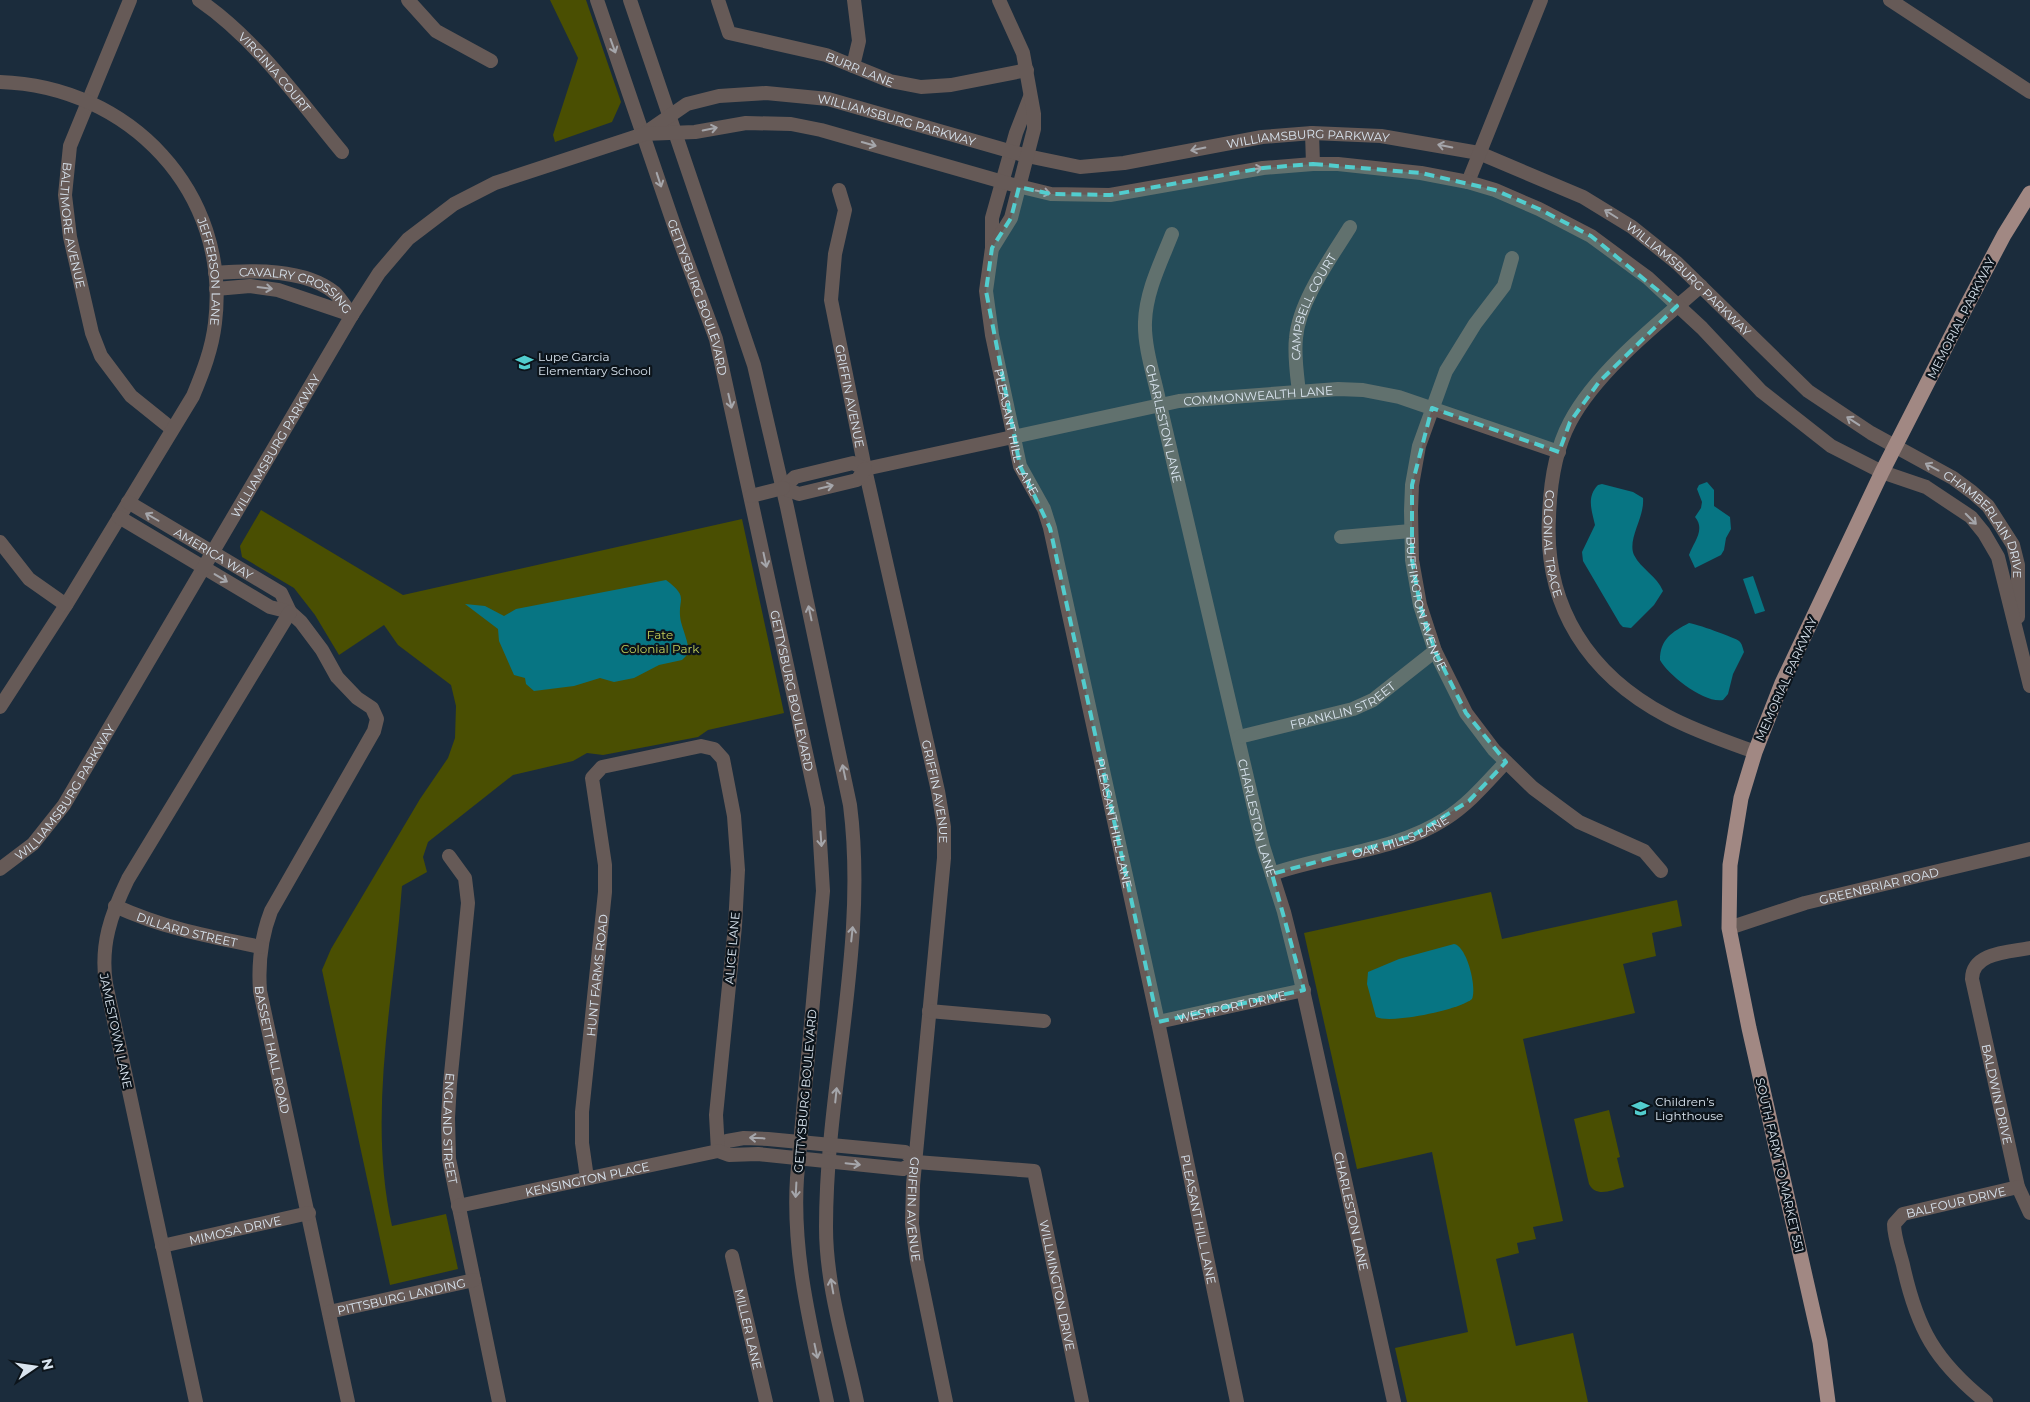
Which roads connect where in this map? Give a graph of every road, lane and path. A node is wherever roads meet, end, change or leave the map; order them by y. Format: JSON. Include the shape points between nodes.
{"nodes":[{"id":1,"x":130,"y":0,"type":"edge"},
{"id":2,"x":199,"y":0,"type":"edge"},
{"id":3,"x":408,"y":0,"type":"edge"},
{"id":4,"x":597,"y":0,"type":"edge"},
{"id":5,"x":630,"y":0,"type":"edge"},
{"id":6,"x":718,"y":0,"type":"edge"},
{"id":7,"x":854,"y":0,"type":"edge"},
{"id":8,"x":999,"y":0,"type":"edge"},
{"id":9,"x":1534,"y":0,"type":"edge"},
{"id":10,"x":1541,"y":0,"type":"edge"},
{"id":11,"x":1890,"y":0,"type":"edge"},
{"id":12,"x":1528,"y":29,"type":"junction"},
{"id":13,"x":491,"y":61,"type":"dead end"},
{"id":14,"x":853,"y":66,"type":"junction"},
{"id":15,"x":1027,"y":70,"type":"junction"},
{"id":16,"x":0,"y":82,"type":"edge"},
{"id":17,"x":2030,"y":92,"type":"edge"},
{"id":18,"x":1030,"y":97,"type":"junction"},
{"id":19,"x":88,"y":101,"type":"junction"},
{"id":20,"x":670,"y":116,"type":"junction"},
{"id":21,"x":675,"y":133,"type":"junction"},
{"id":22,"x":1312,"y":133,"type":"junction"},
{"id":23,"x":644,"y":134,"type":"junction"},
{"id":24,"x":1010,"y":151,"type":"junction"},
{"id":25,"x":342,"y":152,"type":"dead end"},
{"id":26,"x":1479,"y":153,"type":"junction"},
{"id":27,"x":1027,"y":156,"type":"junction"},
{"id":28,"x":1313,"y":164,"type":"junction"},
{"id":29,"x":1002,"y":182,"type":"junction"},
{"id":30,"x":1468,"y":182,"type":"junction"},
{"id":31,"x":1019,"y":187,"type":"junction"},
{"id":32,"x":840,"y":190,"type":"dead end"},
{"id":33,"x":2030,"y":193,"type":"edge"},
{"id":34,"x":1350,"y":227,"type":"dead end"},
{"id":35,"x":1172,"y":234,"type":"dead end"},
{"id":36,"x":992,"y":248,"type":"junction"},
{"id":37,"x":1512,"y":258,"type":"dead end"},
{"id":38,"x":215,"y":273,"type":"junction"},
{"id":39,"x":1700,"y":286,"type":"junction"},
{"id":40,"x":216,"y":289,"type":"junction"},
{"id":41,"x":1678,"y":306,"type":"junction"},
{"id":42,"x":352,"y":315,"type":"junction"},
{"id":43,"x":1299,"y":392,"type":"junction"},
{"id":44,"x":1160,"y":405,"type":"junction"},
{"id":45,"x":1432,"y":408,"type":"junction"},
{"id":46,"x":172,"y":429,"type":"junction"},
{"id":47,"x":1012,"y":436,"type":"junction"},
{"id":48,"x":1895,"y":446,"type":"junction"},
{"id":49,"x":1559,"y":452,"type":"junction"},
{"id":50,"x":865,"y":469,"type":"junction"},
{"id":51,"x":1882,"y":472,"type":"junction"},
{"id":52,"x":783,"y":488,"type":"junction"},
{"id":53,"x":751,"y":496,"type":"junction"},
{"id":54,"x":128,"y":502,"type":"junction"},
{"id":55,"x":120,"y":517,"type":"junction"},
{"id":56,"x":1412,"y":531,"type":"junction"},
{"id":57,"x":1341,"y":537,"type":"dead end"},
{"id":58,"x":0,"y":542,"type":"edge"},
{"id":59,"x":212,"y":552,"type":"junction"},
{"id":60,"x":203,"y":567,"type":"junction"},
{"id":61,"x":66,"y":605,"type":"junction"},
{"id":62,"x":290,"y":612,"type":"junction"},
{"id":63,"x":2018,"y":635,"type":"junction"},
{"id":64,"x":1435,"y":651,"type":"junction"},
{"id":65,"x":2030,"y":686,"type":"edge"},
{"id":66,"x":0,"y":707,"type":"edge"},
{"id":67,"x":377,"y":719,"type":"joint"},
{"id":68,"x":1239,"y":737,"type":"junction"},
{"id":69,"x":1754,"y":752,"type":"junction"},
{"id":70,"x":1506,"y":762,"type":"junction"},
{"id":71,"x":594,"y":773,"type":"joint"},
{"id":72,"x":2030,"y":848,"type":"edge"},
{"id":73,"x":449,"y":856,"type":"dead end"},
{"id":74,"x":0,"y":869,"type":"edge"},
{"id":75,"x":1660,"y":871,"type":"dead end"},
{"id":76,"x":1272,"y":874,"type":"junction"},
{"id":77,"x":115,"y":906,"type":"junction"},
{"id":78,"x":1729,"y":928,"type":"junction"},
{"id":79,"x":261,"y":947,"type":"junction"},
{"id":80,"x":2030,"y":948,"type":"edge"},
{"id":81,"x":1304,"y":990,"type":"junction"},
{"id":82,"x":930,"y":1011,"type":"junction"},
{"id":83,"x":1044,"y":1021,"type":"dead end"},
{"id":84,"x":1158,"y":1022,"type":"junction"},
{"id":85,"x":801,"y":1142,"type":"junction"},
{"id":86,"x":831,"y":1144,"type":"junction"},
{"id":87,"x":718,"y":1151,"type":"junction"},
{"id":88,"x":799,"y":1159,"type":"junction"},
{"id":89,"x":829,"y":1162,"type":"junction"},
{"id":90,"x":916,"y":1162,"type":"junction"},
{"id":91,"x":1034,"y":1171,"type":"joint"},
{"id":92,"x":587,"y":1178,"type":"junction"},
{"id":93,"x":2018,"y":1187,"type":"junction"},
{"id":94,"x":458,"y":1206,"type":"junction"},
{"id":95,"x":2030,"y":1213,"type":"edge"},
{"id":96,"x":309,"y":1214,"type":"junction"},
{"id":97,"x":162,"y":1246,"type":"junction"},
{"id":98,"x":732,"y":1256,"type":"dead end"},
{"id":99,"x":474,"y":1280,"type":"junction"},
{"id":100,"x":329,"y":1312,"type":"junction"},
{"id":101,"x":196,"y":1402,"type":"edge"},
{"id":102,"x":348,"y":1402,"type":"edge"},
{"id":103,"x":500,"y":1402,"type":"edge"},
{"id":104,"x":766,"y":1402,"type":"edge"},
{"id":105,"x":827,"y":1402,"type":"edge"},
{"id":106,"x":857,"y":1402,"type":"edge"},
{"id":107,"x":946,"y":1402,"type":"edge"},
{"id":108,"x":1082,"y":1402,"type":"edge"},
{"id":109,"x":1237,"y":1402,"type":"edge"},
{"id":110,"x":1394,"y":1402,"type":"edge"},
{"id":111,"x":1828,"y":1402,"type":"edge"},
{"id":112,"x":1986,"y":1402,"type":"edge"}],
"edges":[{"from":1,"to":19,"type":"street","name":"BALTIMORE AVENUE"},
{"from":2,"to":25,"type":"street","name":"VIRGINIA COURT","via":[[220,15],[278,74]]},
{"from":3,"to":13,"type":"street","via":[[436,31]]},
{"from":4,"to":23,"type":"street","name":"GETTYSBURG BOULEVARD","one_way":true},
{"from":5,"to":20,"type":"street"},
{"from":6,"to":14,"type":"street","name":"BURR LANE","via":[[729,33],[807,50]]},
{"from":7,"to":14,"type":"street","via":[[859,41]]},
{"from":8,"to":15,"type":"street","name":"PLEASANT HILL LANE","via":[[1019,41]]},
{"from":9,"to":12,"type":"street"},
{"from":10,"to":12,"type":"street"},
{"from":11,"to":17,"type":"street"},
{"from":12,"to":26,"type":"street"},
{"from":14,"to":15,"type":"street","name":"BURR LANE","via":[[890,81],[921,87],[951,85]]},
{"from":15,"to":18,"type":"street","name":"PLEASANT HILL LANE"},
{"from":16,"to":19,"type":"street","name":"JEFFERSON LANE","via":[[29,83]]},
{"from":18,"to":24,"type":"street","name":"PLEASANT HILL LANE"},
{"from":18,"to":27,"type":"street","name":"PLEASANT HILL LANE","via":[[1034,130]]},
{"from":19,"to":38,"type":"street","name":"JEFFERSON LANE","via":[[136,129],[176,172],[204,228]]},
{"from":19,"to":46,"type":"street","name":"BALTIMORE AVENUE","via":[[70,146],[65,195],[70,237],[92,333],[101,356],[131,396]]},
{"from":20,"to":21,"type":"street"},
{"from":20,"to":23,"type":"street","name":"WILLIAMSBURG PARKWAY"},
{"from":20,"to":24,"type":"street","name":"WILLIAMSBURG PARKWAY","via":[[687,104],[719,96],[798,95],[845,104]]},
{"from":21,"to":23,"type":"street","name":"WILLIAMSBURG PARKWAY"},
{"from":21,"to":29,"type":"street","name":"WILLIAMSBURG PARKWAY","one_way":true,"via":[[746,123],[791,124]]},
{"from":21,"to":52,"type":"street","via":[[754,365]]},
{"from":26,"to":22,"type":"street","name":"WILLIAMSBURG PARKWAY","one_way":true,"via":[[1381,136]]},
{"from":22,"to":27,"type":"street","name":"WILLIAMSBURG PARKWAY","one_way":true,"via":[[1262,137],[1095,167],[1065,165]]},
{"from":22,"to":28,"type":"street"},
{"from":23,"to":42,"type":"street","name":"WILLIAMSBURG PARKWAY","via":[[496,183],[454,204],[423,226],[394,255]]},
{"from":23,"to":53,"type":"street","name":"GETTYSBURG BOULEVARD","one_way":true,"via":[[716,339]]},
{"from":24,"to":27,"type":"street","name":"WILLIAMSBURG PARKWAY"},
{"from":24,"to":29,"type":"street","name":"PLEASANT HILL LANE"},
{"from":26,"to":30,"type":"street"},
{"from":39,"to":26,"type":"street","name":"WILLIAMSBURG PARKWAY","one_way":true,"via":[[1678,263],[1632,227],[1583,197]]},
{"from":27,"to":31,"type":"street","name":"PLEASANT HILL LANE"},
{"from":28,"to":30,"type":"street","name":"WILLIAMSBURG PARKWAY","via":[[1377,167]]},
{"from":31,"to":28,"type":"street","name":"WILLIAMSBURG PARKWAY","one_way":true,"via":[[1051,194],[1110,195],[1252,170]]},
{"from":29,"to":31,"type":"street","name":"WILLIAMSBURG PARKWAY"},
{"from":29,"to":36,"type":"street","name":"PLEASANT HILL LANE","via":[[992,218]]},
{"from":30,"to":41,"type":"street","name":"WILLIAMSBURG PARKWAY","via":[[1495,190],[1591,236],[1648,278]]},
{"from":31,"to":36,"type":"street","name":"PLEASANT HILL LANE","via":[[1011,218]]},
{"from":32,"to":50,"type":"street","name":"GRIFFIN AVENUE","via":[[845,210],[831,300]]},
{"from":33,"to":48,"type":"main road","name":"MEMORIAL PARKWAY","via":[[1966,307]]},
{"from":34,"to":43,"type":"street","name":"CAMPBELL COURT","via":[[1319,278],[1301,316],[1296,338]]},
{"from":35,"to":44,"type":"street","name":"CHARLESTON LANE","via":[[1149,291],[1145,322]]},
{"from":36,"to":47,"type":"street","name":"PLEASANT HILL LANE","via":[[986,291]]},
{"from":37,"to":45,"type":"street","name":"BUFFINGTON AVENUE","via":[[1504,286],[1475,324],[1446,371]]},
{"from":38,"to":40,"type":"street","name":"JEFFERSON LANE"},
{"from":38,"to":42,"type":"street","name":"CAVALRY CROSSING","via":[[254,270],[302,278],[335,294]]},
{"from":39,"to":41,"type":"street","name":"COLONIAL TRACE"},
{"from":48,"to":39,"type":"street","name":"WILLIAMSBURG PARKWAY","one_way":true,"via":[[1808,390]]},
{"from":40,"to":42,"type":"street","name":"CAVALRY CROSSING","one_way":true,"via":[[250,286],[278,290]]},
{"from":40,"to":46,"type":"street","name":"JEFFERSON LANE","via":[[215,324],[207,361],[192,396]]},
{"from":41,"to":49,"type":"street","name":"COLONIAL TRACE","via":[[1619,359],[1599,382],[1570,422]]},
{"from":41,"to":51,"type":"street","name":"WILLIAMSBURG PARKWAY","via":[[1761,391],[1802,425],[1831,446]]},
{"from":42,"to":59,"type":"street","name":"WILLIAMSBURG PARKWAY"},
{"from":43,"to":44,"type":"street","name":"COMMONWEALTH LANE"},
{"from":43,"to":45,"type":"street","name":"COMMONWEALTH LANE","via":[[1363,390],[1399,396]]},
{"from":44,"to":47,"type":"street","name":"COMMONWEALTH LANE"},
{"from":44,"to":68,"type":"street","name":"CHARLESTON LANE"},
{"from":45,"to":49,"type":"street","name":"COMMONWEALTH LANE"},
{"from":45,"to":56,"type":"street","name":"BUFFINGTON AVENUE","via":[[1419,446],[1412,485]]},
{"from":46,"to":54,"type":"street","name":"JEFFERSON LANE"},
{"from":47,"to":50,"type":"street","name":"COMMONWEALTH LANE"},
{"from":47,"to":84,"type":"street","name":"PLEASANT HILL LANE","via":[[1020,466],[1044,509],[1050,528]]},
{"from":48,"to":51,"type":"main road","name":"MEMORIAL PARKWAY"},
{"from":63,"to":48,"type":"street","name":"CHAMBERLAIN DRIVE","one_way":true,"via":[[2018,565],[2013,545],[2002,525],[1972,492]]},
{"from":49,"to":69,"type":"street","name":"COLONIAL TRACE","via":[[1550,490],[1551,576],[1562,608],[1577,635],[1606,673],[1630,694],[1692,728]]},
{"from":50,"to":52,"type":"street","name":"COMMONWEALTH LANE","via":[[853,463],[795,477]]},
{"from":50,"to":82,"type":"street","name":"GRIFFIN AVENUE","via":[[944,827]]},
{"from":51,"to":63,"type":"street","name":"CHAMBERLAIN DRIVE","one_way":true,"via":[[1926,487],[1976,523],[1998,557]]},
{"from":51,"to":69,"type":"main road","name":"MEMORIAL PARKWAY","via":[[1782,683]]},
{"from":52,"to":53,"type":"street","name":"COMMONWEALTH LANE"},
{"from":86,"to":52,"type":"street","one_way":true,"via":[[854,908],[854,843],[847,784]]},
{"from":53,"to":85,"type":"street","name":"GETTYSBURG BOULEVARD","one_way":true,"via":[[812,773],[822,841],[823,891]]},
{"from":54,"to":55,"type":"street","name":"JEFFERSON LANE"},
{"from":59,"to":54,"type":"street","name":"AMERICA WAY","one_way":true},
{"from":55,"to":60,"type":"street","name":"AMERICA WAY"},
{"from":55,"to":61,"type":"street","name":"JEFFERSON LANE"},
{"from":56,"to":57,"type":"street"},
{"from":56,"to":64,"type":"street","name":"BUFFINGTON AVENUE","via":[[1412,560],[1420,605]]},
{"from":58,"to":61,"type":"street","via":[[28,579]]},
{"from":59,"to":60,"type":"street","name":"WILLIAMSBURG PARKWAY"},
{"from":59,"to":62,"type":"street","name":"AMERICA WAY","via":[[281,593]]},
{"from":60,"to":62,"type":"street","name":"AMERICA WAY","one_way":true,"via":[[270,607]]},
{"from":60,"to":74,"type":"street","name":"WILLIAMSBURG PARKWAY","via":[[64,805],[33,844]]},
{"from":61,"to":66,"type":"street","name":"JEFFERSON LANE"},
{"from":62,"to":67,"type":"street","name":"AMERICA WAY","via":[[322,650],[336,676],[372,708]]},
{"from":62,"to":77,"type":"street","name":"JAMESTOWN LANE","via":[[128,879]]},
{"from":63,"to":65,"type":"street","name":"CHAMBERLAIN DRIVE"},
{"from":64,"to":68,"type":"street","name":"FRANKLIN STREET","via":[[1374,700],[1324,717]]},
{"from":64,"to":70,"type":"street","name":"BUFFINGTON AVENUE","via":[[1466,713]]},
{"from":67,"to":79,"type":"street","name":"BASSETT HALL ROAD","via":[[374,731],[271,911]]},
{"from":68,"to":76,"type":"street","name":"CHARLESTON LANE"},
{"from":69,"to":78,"type":"main road","name":"MEMORIAL PARKWAY","via":[[1741,798],[1730,865]]},
{"from":70,"to":75,"type":"street","name":"BUFFINGTON AVENUE","via":[[1533,788],[1579,822],[1644,851]]},
{"from":70,"to":76,"type":"street","name":"OAK HILLS LANE","via":[[1470,801],[1412,836]]},
{"from":71,"to":87,"type":"street","name":"ALICE LANE","via":[[602,767],[701,746],[714,749],[723,759],[734,816],[738,870],[716,1115]]},
{"from":71,"to":92,"type":"street","name":"HUNT FARMS ROAD","via":[[592,783],[602,843],[605,892],[582,1112]]},
{"from":72,"to":78,"type":"street","name":"GREENBRIAR ROAD","via":[[1805,903]]},
{"from":73,"to":94,"type":"street","name":"ENGLAND STREET","via":[[465,878],[468,903],[448,1118],[449,1159]]},
{"from":76,"to":81,"type":"street","name":"CHARLESTON LANE"},
{"from":77,"to":79,"type":"street","name":"DILLARD STREET","via":[[179,931]]},
{"from":77,"to":97,"type":"street","name":"JAMESTOWN LANE","via":[[104,944],[104,970]]},
{"from":78,"to":111,"type":"main road","name":"SOUTH FARM TO MARKET 551","via":[[1748,1028],[1820,1342]]},
{"from":79,"to":96,"type":"street","name":"BASSETT HALL ROAD","via":[[260,991]]},
{"from":80,"to":93,"type":"street","name":"BALDWIN DRIVE","via":[[1982,958],[1972,973]]},
{"from":81,"to":84,"type":"street","name":"WESTPORT DRIVE"},
{"from":81,"to":110,"type":"street","name":"CHARLESTON LANE"},
{"from":82,"to":83,"type":"street"},
{"from":82,"to":90,"type":"street","name":"GRIFFIN AVENUE"},
{"from":84,"to":109,"type":"street","name":"PLEASANT HILL LANE"},
{"from":85,"to":86,"type":"street","name":"KENSINGTON PLACE"},
{"from":85,"to":87,"type":"street","name":"KENSINGTON PLACE","one_way":true,"via":[[744,1138],[727,1141]]},
{"from":85,"to":88,"type":"street","name":"GETTYSBURG BOULEVARD"},
{"from":86,"to":89,"type":"street"},
{"from":86,"to":90,"type":"street","name":"KENSINGTON PLACE","via":[[904,1152]]},
{"from":87,"to":88,"type":"street","name":"KENSINGTON PLACE","via":[[729,1155],[758,1154]]},
{"from":87,"to":92,"type":"street","name":"KENSINGTON PLACE"},
{"from":88,"to":89,"type":"street","name":"KENSINGTON PLACE"},
{"from":88,"to":105,"type":"street","name":"GETTYSBURG BOULEVARD","one_way":true,"via":[[796,1194],[798,1250]]},
{"from":89,"to":90,"type":"street","name":"KENSINGTON PLACE","one_way":true,"via":[[903,1169]]},
{"from":106,"to":89,"type":"street","one_way":true,"via":[[826,1245]]},
{"from":90,"to":91,"type":"street","name":"KENSINGTON PLACE"},
{"from":90,"to":107,"type":"street","name":"GRIFFIN AVENUE","via":[[912,1224],[926,1315]]},
{"from":91,"to":108,"type":"street","name":"WILLMINGTON DRIVE"},
{"from":92,"to":94,"type":"street","name":"KENSINGTON PLACE"},
{"from":93,"to":95,"type":"street","name":"BALDWIN DRIVE"},
{"from":93,"to":112,"type":"street","name":"BALFOUR DRIVE","via":[[1903,1214],[1894,1224],[1910,1295],[1922,1330],[1942,1362]]},
{"from":94,"to":99,"type":"street","name":"ENGLAND STREET"},
{"from":96,"to":97,"type":"street","name":"MIMOSA DRIVE"},
{"from":96,"to":100,"type":"street","name":"BASSETT HALL ROAD"},
{"from":97,"to":101,"type":"street","name":"JAMESTOWN LANE"},
{"from":98,"to":104,"type":"street","name":"MILLER LANE"},
{"from":99,"to":100,"type":"street","name":"PITTSBURG LANDING"},
{"from":99,"to":103,"type":"street","name":"ENGLAND STREET"},
{"from":100,"to":102,"type":"street","name":"BASSETT HALL ROAD"}]}
